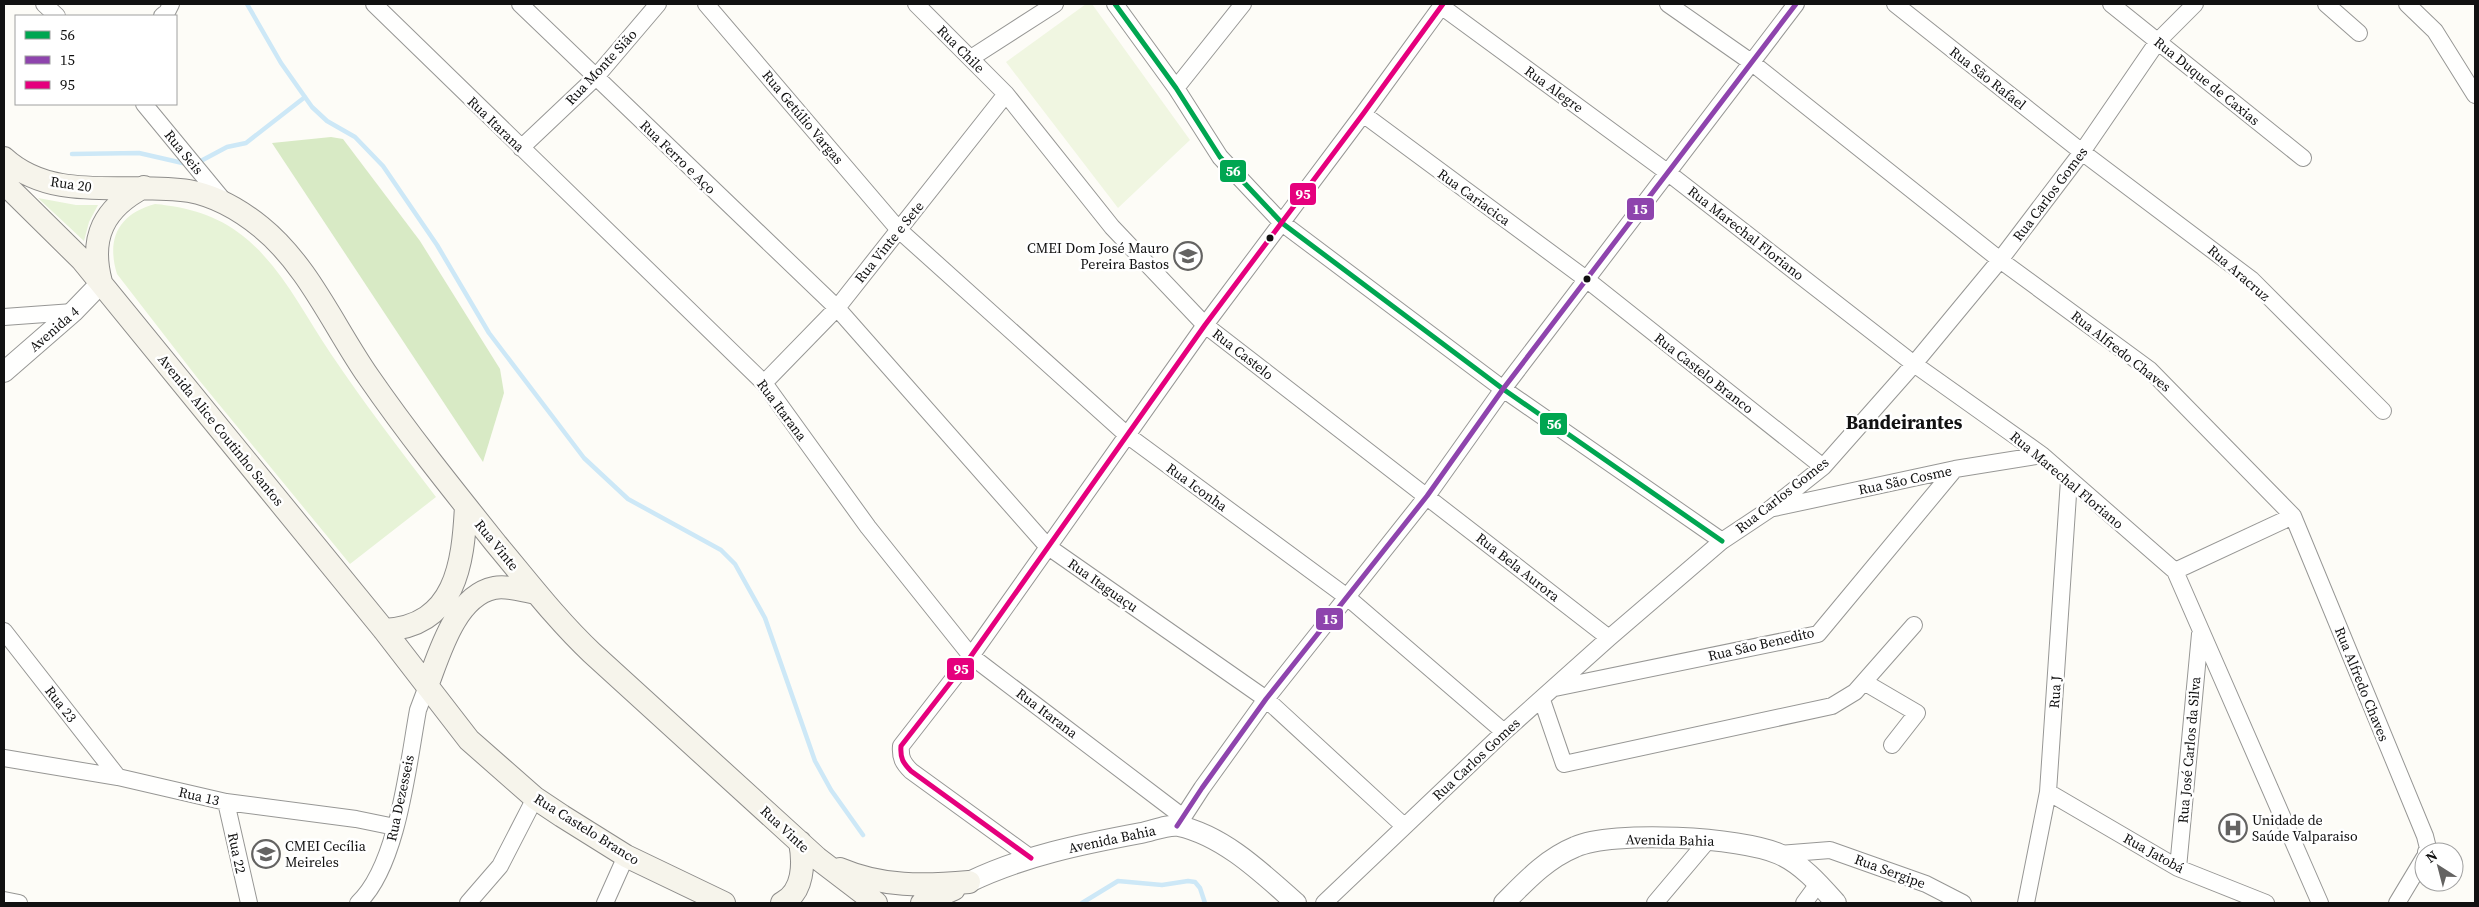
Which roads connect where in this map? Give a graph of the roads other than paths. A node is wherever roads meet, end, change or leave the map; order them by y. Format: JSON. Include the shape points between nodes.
{"nodes":[{"id":1,"x":44,"y":4,"type":"edge"},
{"id":2,"x":171,"y":4,"type":"edge"},
{"id":3,"x":374,"y":4,"type":"edge"},
{"id":4,"x":520,"y":4,"type":"edge"},
{"id":5,"x":658,"y":4,"type":"edge"},
{"id":6,"x":706,"y":4,"type":"edge"},
{"id":7,"x":916,"y":4,"type":"edge"},
{"id":8,"x":1056,"y":4,"type":"edge"},
{"id":9,"x":1115,"y":4,"type":"edge"},
{"id":10,"x":1243,"y":4,"type":"edge"},
{"id":11,"x":1668,"y":4,"type":"edge"},
{"id":12,"x":1796,"y":4,"type":"edge"},
{"id":13,"x":1895,"y":4,"type":"edge"},
{"id":14,"x":2111,"y":4,"type":"edge"},
{"id":15,"x":2195,"y":4,"type":"edge"},
{"id":16,"x":2326,"y":4,"type":"edge"},
{"id":17,"x":2407,"y":4,"type":"edge"},
{"id":18,"x":1442,"y":5,"type":"edge"},
{"id":19,"x":56,"y":15,"type":"edge"},
{"id":20,"x":164,"y":15,"type":"edge"},
{"id":21,"x":2359,"y":33,"type":"dead end"},
{"id":22,"x":2158,"y":41,"type":"junction"},
{"id":23,"x":971,"y":58,"type":"junction"},
{"id":24,"x":1751,"y":62,"type":"junction"},
{"id":25,"x":595,"y":78,"type":"junction"},
{"id":26,"x":1176,"y":88,"type":"junction"},
{"id":27,"x":1006,"y":94,"type":"junction"},
{"id":28,"x":2475,"y":95,"type":"edge"},
{"id":29,"x":145,"y":105,"type":"edge"},
{"id":30,"x":1363,"y":114,"type":"junction"},
{"id":31,"x":521,"y":148,"type":"junction"},
{"id":32,"x":2082,"y":152,"type":"junction"},
{"id":33,"x":4,"y":158,"type":"edge"},
{"id":34,"x":2303,"y":158,"type":"dead end"},
{"id":35,"x":1667,"y":172,"type":"junction"},
{"id":36,"x":4,"y":183,"type":"edge"},
{"id":37,"x":145,"y":187,"type":"junction"},
{"id":38,"x":224,"y":201,"type":"junction"},
{"id":39,"x":1282,"y":223,"type":"junction"},
{"id":40,"x":900,"y":230,"type":"junction"},
{"id":41,"x":2000,"y":260,"type":"junction"},
{"id":42,"x":1586,"y":279,"type":"junction"},
{"id":43,"x":101,"y":283,"type":"junction"},
{"id":44,"x":837,"y":308,"type":"junction"},
{"id":45,"x":73,"y":312,"type":"junction"},
{"id":46,"x":4,"y":317,"type":"edge"},
{"id":47,"x":1205,"y":324,"type":"junction"},
{"id":48,"x":1914,"y":364,"type":"junction"},
{"id":49,"x":4,"y":372,"type":"edge"},
{"id":50,"x":764,"y":384,"type":"junction"},
{"id":51,"x":1503,"y":389,"type":"junction"},
{"id":52,"x":2383,"y":410,"type":"dead end"},
{"id":53,"x":1127,"y":435,"type":"junction"},
{"id":54,"x":2042,"y":455,"type":"junction"},
{"id":55,"x":1823,"y":467,"type":"junction"},
{"id":56,"x":1955,"y":469,"type":"junction"},
{"id":57,"x":2070,"y":480,"type":"junction"},
{"id":58,"x":1427,"y":496,"type":"junction"},
{"id":59,"x":466,"y":506,"type":"junction"},
{"id":60,"x":1770,"y":509,"type":"junction"},
{"id":61,"x":2293,"y":516,"type":"junction"},
{"id":62,"x":1722,"y":541,"type":"junction"},
{"id":63,"x":1047,"y":546,"type":"junction"},
{"id":64,"x":2175,"y":571,"type":"junction"},
{"id":65,"x":536,"y":593,"type":"junction"},
{"id":66,"x":1347,"y":597,"type":"junction"},
{"id":67,"x":1914,"y":625,"type":"dead end"},
{"id":68,"x":384,"y":630,"type":"junction"},
{"id":69,"x":4,"y":631,"type":"edge"},
{"id":70,"x":2200,"y":632,"type":"junction"},
{"id":71,"x":1609,"y":638,"type":"junction"},
{"id":72,"x":971,"y":656,"type":"junction"},
{"id":73,"x":1864,"y":682,"type":"junction"},
{"id":74,"x":427,"y":686,"type":"junction"},
{"id":75,"x":1555,"y":688,"type":"junction"},
{"id":76,"x":1266,"y":700,"type":"junction"},
{"id":77,"x":1542,"y":700,"type":"junction"},
{"id":78,"x":1504,"y":732,"type":"junction"},
{"id":79,"x":1892,"y":745,"type":"dead end"},
{"id":80,"x":4,"y":758,"type":"edge"},
{"id":81,"x":118,"y":777,"type":"junction"},
{"id":82,"x":2048,"y":792,"type":"junction"},
{"id":83,"x":535,"y":798,"type":"junction"},
{"id":84,"x":226,"y":802,"type":"junction"},
{"id":85,"x":1180,"y":821,"type":"junction"},
{"id":86,"x":1404,"y":826,"type":"junction"},
{"id":87,"x":395,"y":828,"type":"junction"},
{"id":88,"x":1708,"y":839,"type":"junction"},
{"id":89,"x":800,"y":842,"type":"junction"},
{"id":90,"x":2426,"y":842,"type":"edge"},
{"id":91,"x":1813,"y":850,"type":"junction"},
{"id":92,"x":1779,"y":854,"type":"junction"},
{"id":93,"x":626,"y":856,"type":"junction"},
{"id":94,"x":817,"y":858,"type":"junction"},
{"id":95,"x":1030,"y":858,"type":"junction"},
{"id":96,"x":2178,"y":868,"type":"junction"},
{"id":97,"x":1803,"y":870,"type":"junction"},
{"id":98,"x":2414,"y":875,"type":"edge"},
{"id":99,"x":969,"y":882,"type":"junction"},
{"id":100,"x":1818,"y":884,"type":"junction"},
{"id":101,"x":4,"y":900,"type":"edge"},
{"id":102,"x":715,"y":901,"type":"edge"},
{"id":103,"x":19,"y":903,"type":"edge"},
{"id":104,"x":248,"y":903,"type":"edge"},
{"id":105,"x":358,"y":903,"type":"edge"},
{"id":106,"x":468,"y":903,"type":"edge"},
{"id":107,"x":605,"y":903,"type":"edge"},
{"id":108,"x":782,"y":903,"type":"edge"},
{"id":109,"x":876,"y":903,"type":"edge"},
{"id":110,"x":922,"y":903,"type":"edge"},
{"id":111,"x":955,"y":903,"type":"edge"},
{"id":112,"x":1296,"y":903,"type":"edge"},
{"id":113,"x":1324,"y":903,"type":"edge"},
{"id":114,"x":1504,"y":903,"type":"edge"},
{"id":115,"x":1656,"y":903,"type":"edge"},
{"id":116,"x":1804,"y":903,"type":"edge"},
{"id":117,"x":1836,"y":903,"type":"edge"},
{"id":118,"x":1963,"y":903,"type":"edge"},
{"id":119,"x":2026,"y":903,"type":"edge"},
{"id":120,"x":2266,"y":903,"type":"edge"},
{"id":121,"x":2320,"y":903,"type":"edge"},
{"id":122,"x":2397,"y":903,"type":"edge"}],
"edges":[{"from":1,"to":19,"type":"street"},
{"from":2,"to":20,"type":"street"},
{"from":3,"to":31,"type":"street","name":"Rua Itarana"},
{"from":4,"to":25,"type":"street","name":"Rua Ferro e Aço"},
{"from":5,"to":25,"type":"street","name":"Rua Monte Sião"},
{"from":6,"to":40,"type":"street","name":"Rua Getúlio Vargas"},
{"from":7,"to":23,"type":"street","name":"Rua Chile"},
{"from":8,"to":23,"type":"street"},
{"from":9,"to":26,"type":"street"},
{"from":10,"to":26,"type":"street"},
{"from":11,"to":24,"type":"street","name":"Rua Alfredo Chaves"},
{"from":12,"to":24,"type":"street"},
{"from":13,"to":32,"type":"street","name":"Rua São Rafael"},
{"from":14,"to":22,"type":"street","name":"Rua Duque de Caxias"},
{"from":15,"to":22,"type":"street","name":"Rua Carlos Gomes"},
{"from":16,"to":21,"type":"street"},
{"from":17,"to":28,"type":"street","via":[[2435,31]]},
{"from":18,"to":30,"type":"street"},
{"from":18,"to":35,"type":"street","name":"Rua Alegre"},
{"from":22,"to":32,"type":"street","name":"Rua Carlos Gomes"},
{"from":22,"to":34,"type":"street","name":"Rua Duque de Caxias"},
{"from":23,"to":27,"type":"street","name":"Rua Chile"},
{"from":24,"to":35,"type":"street"},
{"from":24,"to":41,"type":"street","name":"Rua Alfredo Chaves"},
{"from":25,"to":31,"type":"street","name":"Rua Monte Sião"},
{"from":25,"to":44,"type":"street","name":"Rua Ferro e Aço"},
{"from":26,"to":39,"type":"street","via":[[1220,156]]},
{"from":27,"to":40,"type":"street","name":"Rua Vinte e Sete"},
{"from":27,"to":47,"type":"street","name":"Rua Castelo","via":[[1112,227]]},
{"from":29,"to":38,"type":"street","name":"Rua Seis"},
{"from":30,"to":39,"type":"street"},
{"from":30,"to":42,"type":"street","name":"Rua Cariacica"},
{"from":31,"to":50,"type":"street","name":"Rua Itarana"},
{"from":32,"to":41,"type":"street","name":"Rua Carlos Gomes"},
{"from":32,"to":52,"type":"street","name":"Rua Aracruz","via":[[2252,280]]},
{"from":33,"to":37,"type":"main road","name":"Rua 20","via":[[35,178],[65,185],[84,188]]},
{"from":35,"to":42,"type":"street"},
{"from":35,"to":48,"type":"street","name":"Rua Marechal Floriano"},
{"from":36,"to":43,"type":"main road","name":"Avenida Alice Coutinho Santos"},
{"from":37,"to":38,"type":"main road","name":"Rua Vinte","via":[[190,191]]},
{"from":37,"to":43,"type":"main road","via":[[113,209],[102,225],[96,264]]},
{"from":38,"to":59,"type":"main road","name":"Rua Vinte","via":[[262,228],[294,261],[374,385]]},
{"from":39,"to":47,"type":"street"},
{"from":39,"to":51,"type":"street"},
{"from":40,"to":44,"type":"street","name":"Rua Vinte e Sete"},
{"from":40,"to":53,"type":"street","name":"Rua Iconha"},
{"from":41,"to":48,"type":"street","name":"Rua Carlos Gomes"},
{"from":41,"to":61,"type":"street","name":"Rua Alfredo Chaves","via":[[2150,370]]},
{"from":42,"to":51,"type":"street"},
{"from":42,"to":55,"type":"street","name":"Rua Castelo Branco"},
{"from":43,"to":45,"type":"street","name":"Avenida 4"},
{"from":43,"to":68,"type":"main road","name":"Avenida Alice Coutinho Santos"},
{"from":44,"to":50,"type":"street","name":"Rua Vinte e Sete"},
{"from":44,"to":63,"type":"street","name":"Rua Itaguaçu"},
{"from":45,"to":46,"type":"street"},
{"from":45,"to":49,"type":"street","name":"Avenida 4"},
{"from":47,"to":53,"type":"street"},
{"from":47,"to":58,"type":"street","name":"Rua Castelo"},
{"from":48,"to":54,"type":"street","name":"Rua Marechal Floriano"},
{"from":48,"to":55,"type":"street","name":"Rua Carlos Gomes"},
{"from":50,"to":72,"type":"street","name":"Rua Itarana","via":[[868,527]]},
{"from":51,"to":58,"type":"street"},
{"from":51,"to":62,"type":"street"},
{"from":53,"to":63,"type":"street"},
{"from":53,"to":66,"type":"street","name":"Rua Iconha"},
{"from":54,"to":56,"type":"street","name":"Rua São Cosme"},
{"from":54,"to":57,"type":"street","name":"Rua Marechal Floriano"},
{"from":55,"to":60,"type":"street","name":"Rua Carlos Gomes"},
{"from":56,"to":60,"type":"street","name":"Rua São Cosme"},
{"from":56,"to":75,"type":"street","name":"Rua São Benedito","via":[[1818,634]]},
{"from":57,"to":64,"type":"street","name":"Rua Marechal Floriano"},
{"from":57,"to":82,"type":"street","name":"Rua J"},
{"from":58,"to":66,"type":"street"},
{"from":58,"to":71,"type":"street","name":"Rua Bela Aurora"},
{"from":59,"to":65,"type":"main road","name":"Rua Vinte"},
{"from":59,"to":68,"type":"main road","via":[[461,563],[441,603],[415,623],[401,629]]},
{"from":60,"to":62,"type":"street","name":"Rua Carlos Gomes"},
{"from":61,"to":64,"type":"street"},
{"from":61,"to":90,"type":"street","name":"Rua Alfredo Chaves"},
{"from":62,"to":71,"type":"street","name":"Rua Carlos Gomes"},
{"from":63,"to":72,"type":"street"},
{"from":63,"to":76,"type":"street","name":"Rua Itaguaçu"},
{"from":64,"to":70,"type":"street","name":"Rua Marechal Floriano"},
{"from":65,"to":74,"type":"main road","via":[[494,588],[469,602],[446,636]]},
{"from":65,"to":89,"type":"main road","name":"Rua Vinte","via":[[581,642]]},
{"from":66,"to":76,"type":"street"},
{"from":66,"to":78,"type":"street","name":"Rua Iconha"},
{"from":67,"to":73,"type":"street"},
{"from":68,"to":74,"type":"main road","name":"Avenida Alice Coutinho Santos"},
{"from":69,"to":81,"type":"street","name":"Rua 23"},
{"from":70,"to":96,"type":"street","name":"Rua José Carlos da Silva"},
{"from":70,"to":121,"type":"street","name":"Rua Marechal Floriano"},
{"from":71,"to":75,"type":"street","name":"Rua Carlos Gomes"},
{"from":72,"to":85,"type":"street","name":"Rua Itarana"},
{"from":72,"to":95,"type":"street","via":[[901,746],[900,755],[911,771]]},
{"from":73,"to":77,"type":"street","via":[[1855,692],[1832,706],[1564,764]]},
{"from":73,"to":79,"type":"street","via":[[1917,713]]},
{"from":74,"to":83,"type":"main road","name":"Rua Castelo Branco","via":[[469,740]]},
{"from":74,"to":87,"type":"street","name":"Rua Dezesseis","via":[[418,710]]},
{"from":75,"to":77,"type":"street","name":"Rua Carlos Gomes"},
{"from":76,"to":85,"type":"street"},
{"from":76,"to":86,"type":"street","name":"Rua Itaguaçu"},
{"from":77,"to":78,"type":"street","name":"Rua Carlos Gomes"},
{"from":78,"to":86,"type":"street","name":"Rua Carlos Gomes"},
{"from":80,"to":81,"type":"street","name":"Rua 13"},
{"from":81,"to":84,"type":"street","name":"Rua 13"},
{"from":82,"to":96,"type":"street","name":"Rua Jatobá"},
{"from":82,"to":119,"type":"street","name":"Rua J"},
{"from":83,"to":93,"type":"main road","name":"Rua Castelo Branco"},
{"from":83,"to":106,"type":"street","via":[[500,866]]},
{"from":84,"to":87,"type":"street","name":"Rua 13","via":[[356,819]]},
{"from":84,"to":104,"type":"street","name":"Rua 22"},
{"from":85,"to":95,"type":"street","name":"Avenida Bahia"},
{"from":85,"to":112,"type":"street","via":[[1221,843],[1254,866]]},
{"from":86,"to":113,"type":"street","name":"Rua Carlos Gomes"},
{"from":87,"to":105,"type":"street","name":"Rua Dezesseis","via":[[387,860],[367,895]]},
{"from":88,"to":92,"type":"street","name":"Avenida Bahia","via":[[1743,843]]},
{"from":88,"to":114,"type":"street","name":"Avenida Bahia","via":[[1616,840],[1577,846],[1540,867]]},
{"from":88,"to":115,"type":"street"},
{"from":89,"to":94,"type":"main road","name":"Rua Vinte"},
{"from":89,"to":108,"type":"main road","via":[[804,859],[800,882]]},
{"from":91,"to":92,"type":"street","name":"Rua Sergipe"},
{"from":91,"to":97,"type":"street","via":[[1802,862]]},
{"from":91,"to":118,"type":"street","name":"Rua Sergipe","via":[[1830,850],[1942,890]]},
{"from":92,"to":97,"type":"street","name":"Avenida Bahia"},
{"from":93,"to":102,"type":"main road","name":"Rua Castelo Branco"},
{"from":93,"to":107,"type":"street"},
{"from":94,"to":99,"type":"main road","via":[[849,873],[884,882],[928,886]]},
{"from":94,"to":109,"type":"main road","name":"Rua Vinte"},
{"from":95,"to":99,"type":"street","name":"Avenida Bahia"},
{"from":96,"to":120,"type":"street","name":"Rua Jatobá"},
{"from":97,"to":100,"type":"street","name":"Avenida Bahia"},
{"from":98,"to":122,"type":"street"},
{"from":99,"to":110,"type":"main road"},
{"from":99,"to":111,"type":"main road"},
{"from":100,"to":116,"type":"street"},
{"from":100,"to":117,"type":"street","name":"Avenida Bahia"},
{"from":101,"to":103,"type":"street"}]}
